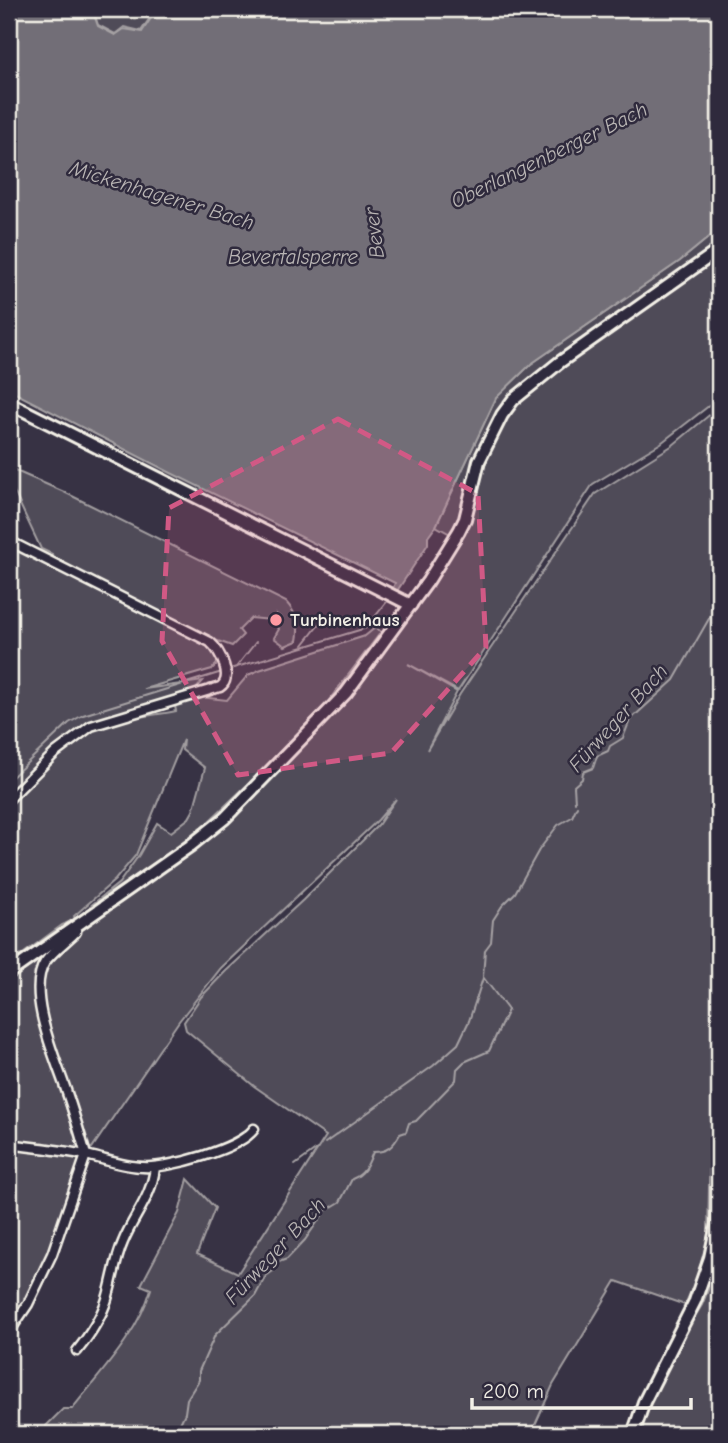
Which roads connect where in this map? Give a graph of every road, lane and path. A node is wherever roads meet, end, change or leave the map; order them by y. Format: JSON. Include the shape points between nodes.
{"nodes":[{"id":1,"x":719,"y":250,"type":"edge"},
{"id":2,"x":9,"y":403,"type":"edge"},
{"id":3,"x":9,"y":541,"type":"edge"},
{"id":4,"x":411,"y":605,"type":"junction"},
{"id":5,"x":9,"y":799,"type":"edge"},
{"id":6,"x":76,"y":926,"type":"junction"},
{"id":7,"x":9,"y":973,"type":"edge"},
{"id":8,"x":719,"y":1122,"type":"edge"},
{"id":9,"x":254,"y":1129,"type":"dead end"},
{"id":10,"x":9,"y":1144,"type":"edge"},
{"id":11,"x":86,"y":1155,"type":"junction"},
{"id":12,"x":155,"y":1167,"type":"junction"},
{"id":13,"x":9,"y":1332,"type":"edge"},
{"id":14,"x":77,"y":1351,"type":"dead end"},
{"id":15,"x":633,"y":1434,"type":"edge"}],
"edges":[{"from":1,"to":4,"type":"street","via":[[513,400],[479,461],[460,531]]},
{"from":2,"to":4,"type":"street"},
{"from":3,"to":5,"type":"street","via":[[210,642],[218,650],[226,676],[219,687],[91,726],[72,738]]},
{"from":4,"to":6,"type":"street","via":[[332,708],[219,824]]},
{"from":6,"to":7,"type":"street"},
{"from":6,"to":11,"type":"street","via":[[76,932],[45,962],[39,992],[52,1055]]},
{"from":8,"to":15,"type":"street","via":[[717,1224],[710,1258]]},
{"from":9,"to":12,"type":"street","via":[[210,1153]]},
{"from":10,"to":11,"type":"street"},
{"from":11,"to":12,"type":"street"},
{"from":11,"to":13,"type":"street","via":[[52,1254]]},
{"from":12,"to":14,"type":"street","via":[[149,1196],[118,1252],[107,1301]]}]}
